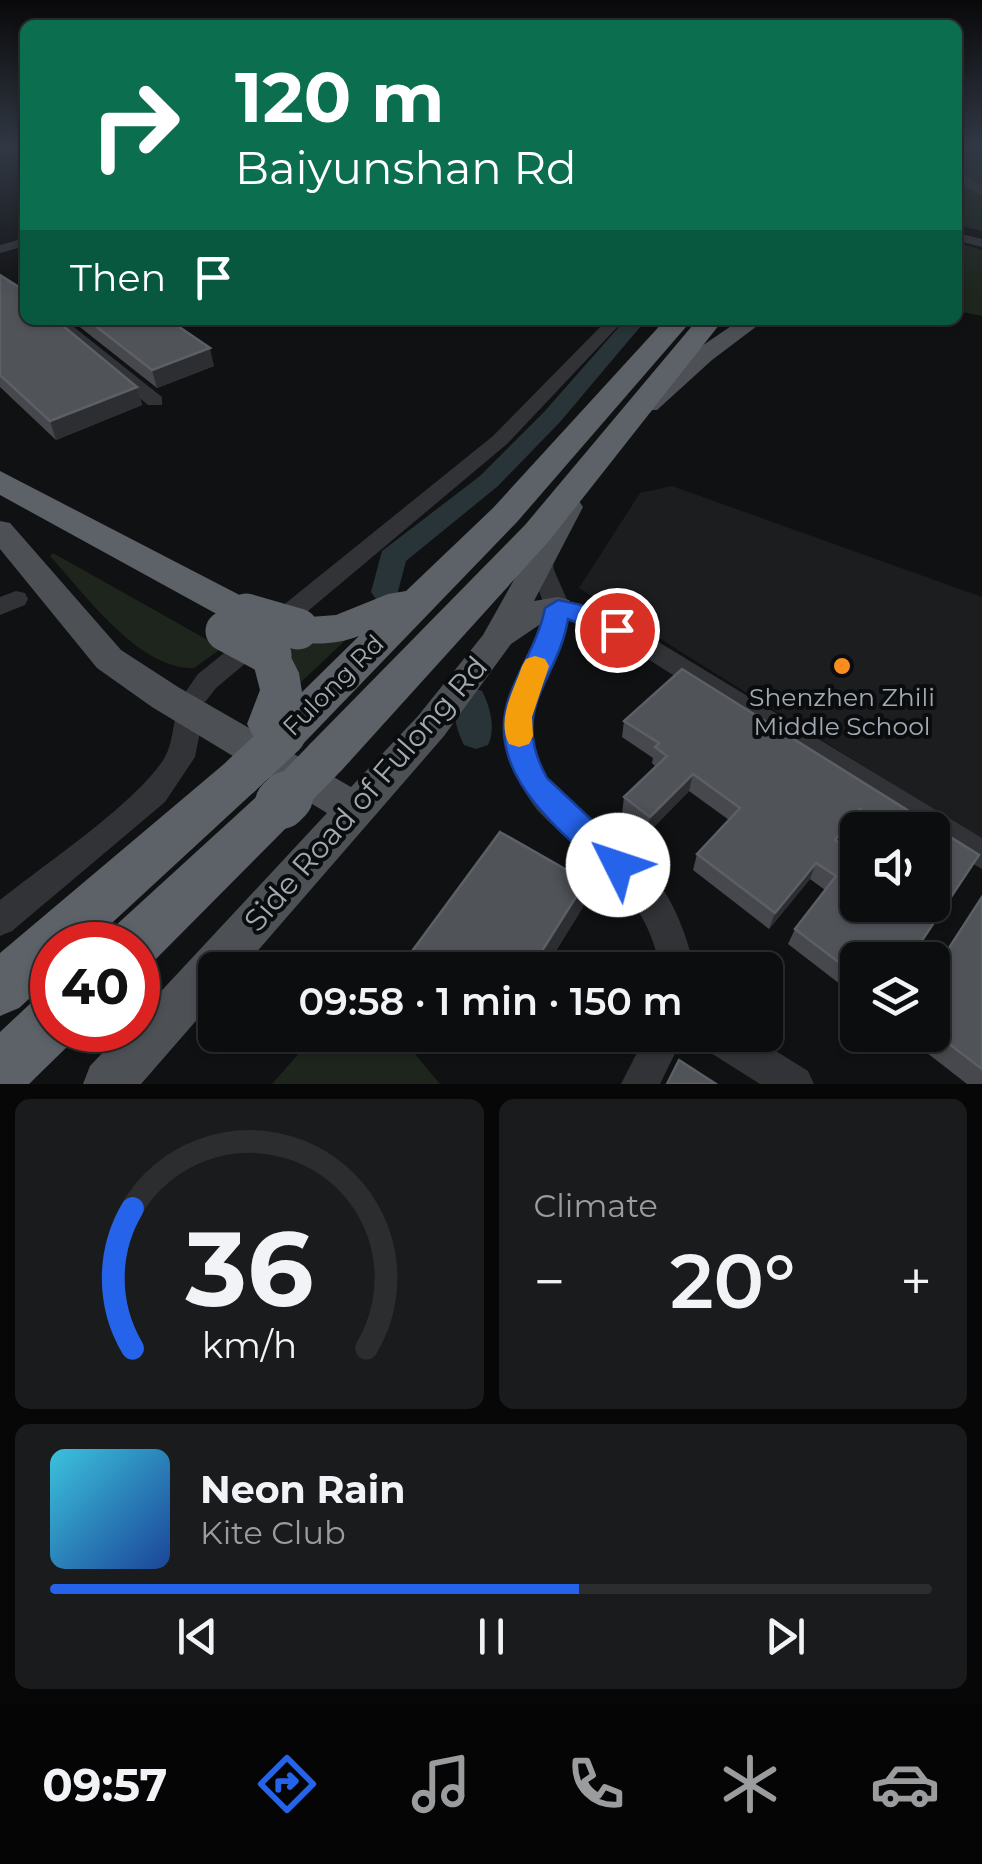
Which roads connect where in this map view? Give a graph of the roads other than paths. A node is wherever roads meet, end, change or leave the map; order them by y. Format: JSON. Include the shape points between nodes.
{"nodes":[{"id":1,"x":61,"y":325,"type":"edge"},
{"id":2,"x":611,"y":325,"type":"edge"},
{"id":3,"x":661,"y":325,"type":"edge"},
{"id":4,"x":675,"y":325,"type":"edge"},
{"id":5,"x":706,"y":325,"type":"edge"},
{"id":6,"x":747,"y":325,"type":"edge"},
{"id":7,"x":644,"y":359,"type":"junction"},
{"id":8,"x":155,"y":401,"type":"dead end"},
{"id":9,"x":634,"y":418,"type":"junction"},
{"id":10,"x":585,"y":476,"type":"junction"},
{"id":11,"x":2,"y":508,"type":"edge"},
{"id":12,"x":540,"y":555,"type":"junction"},
{"id":13,"x":425,"y":592,"type":"junction"},
{"id":14,"x":558,"y":608,"type":"junction"},
{"id":15,"x":284,"y":642,"type":"junction"},
{"id":16,"x":495,"y":644,"type":"junction"},
{"id":17,"x":540,"y":656,"type":"junction"},
{"id":18,"x":194,"y":703,"type":"junction"},
{"id":19,"x":276,"y":730,"type":"junction"},
{"id":20,"x":250,"y":784,"type":"junction"},
{"id":21,"x":356,"y":810,"type":"junction"},
{"id":22,"x":982,"y":855,"type":"edge"},
{"id":23,"x":0,"y":920,"type":"edge"},
{"id":24,"x":149,"y":922,"type":"edge"},
{"id":25,"x":673,"y":952,"type":"edge"},
{"id":26,"x":0,"y":989,"type":"edge"},
{"id":27,"x":30,"y":1043,"type":"edge"},
{"id":28,"x":657,"y":1052,"type":"edge"},
{"id":29,"x":744,"y":1052,"type":"edge"},
{"id":30,"x":0,"y":1072,"type":"edge"},
{"id":31,"x":108,"y":1084,"type":"edge"},
{"id":32,"x":640,"y":1084,"type":"edge"},
{"id":33,"x":796,"y":1084,"type":"edge"}],
"edges":[{"from":1,"to":8,"type":"street"},
{"from":2,"to":18,"type":"street","via":[[500,440],[207,681]]},
{"from":3,"to":7,"type":"main road"},
{"from":4,"to":7,"type":"highway","name":"Fulong Rd"},
{"from":5,"to":9,"type":"highway","name":"Fulong Rd"},
{"from":6,"to":9,"type":"main road"},
{"from":7,"to":13,"type":"highway","name":"Fulong Rd","via":[[505,515]]},
{"from":9,"to":10,"type":"highway","name":"Fulong Rd"},
{"from":10,"to":12,"type":"main road","name":"Side Road of Fulong Rd"},
{"from":10,"to":20,"type":"highway","name":"Fulong Rd","bridge":true,"via":[[324,758]]},
{"from":11,"to":15,"type":"highway","bridge":true},
{"from":11,"to":18,"type":"main road","via":[[96,647],[130,675]]},
{"from":12,"to":14,"type":"street"},
{"from":12,"to":16,"type":"main road","name":"Side Road of Fulong Rd"},
{"from":13,"to":15,"type":"highway","via":[[354,625]]},
{"from":13,"to":19,"type":"highway","name":"Fulong Rd"},
{"from":14,"to":16,"type":"main road","via":[[520,619]]},
{"from":14,"to":17,"type":"street"},
{"from":14,"to":22,"type":"street","via":[[638,641]]},
{"from":15,"to":19,"type":"highway"},
{"from":16,"to":17,"type":"street","via":[[522,643]]},
{"from":16,"to":21,"type":"main road","name":"Side Road of Fulong Rd"},
{"from":17,"to":25,"type":"street","via":[[518,717],[524,764],[556,810],[641,886]]},
{"from":18,"to":21,"type":"main road"},
{"from":18,"to":23,"type":"street","via":[[181,757],[155,793]]},
{"from":19,"to":20,"type":"highway","name":"Fulong Rd","bridge":true},
{"from":20,"to":24,"type":"highway","name":"Fulong Rd"},
{"from":20,"to":26,"type":"highway","name":"Fulong Rd","via":[[188,819]]},
{"from":21,"to":31,"type":"main road","name":"Side Road of Fulong Rd"},
{"from":27,"to":30,"type":"highway"},
{"from":28,"to":32,"type":"street"},
{"from":29,"to":33,"type":"street"}]}
